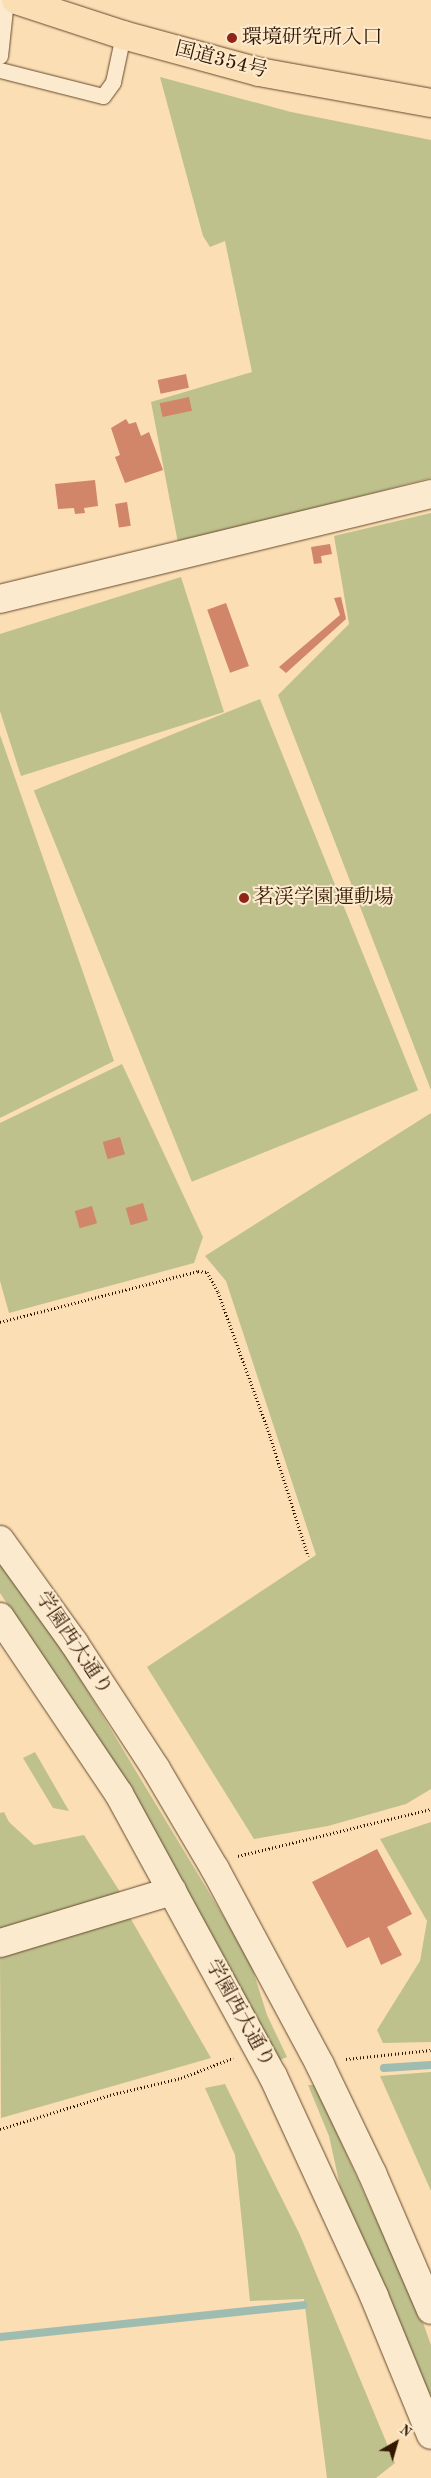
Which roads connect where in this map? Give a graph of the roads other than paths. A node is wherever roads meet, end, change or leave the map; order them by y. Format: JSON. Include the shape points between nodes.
{"nodes":[{"id":1,"x":6,"y":0,"type":"edge"},
{"id":2,"x":16,"y":0,"type":"edge"},
{"id":3,"x":123,"y":35,"type":"junction"},
{"id":4,"x":0,"y":56,"type":"edge"},
{"id":5,"x":0,"y":70,"type":"edge"},
{"id":6,"x":431,"y":103,"type":"edge"},
{"id":7,"x":431,"y":494,"type":"edge"},
{"id":8,"x":0,"y":600,"type":"edge"},
{"id":9,"x":0,"y":1540,"type":"edge"},
{"id":10,"x":0,"y":1617,"type":"edge"},
{"id":11,"x":172,"y":1891,"type":"junction"},
{"id":12,"x":0,"y":1943,"type":"edge"},
{"id":13,"x":431,"y":2310,"type":"edge"},
{"id":14,"x":431,"y":2435,"type":"edge"}],
"edges":[{"from":1,"to":4,"type":"lane"},
{"from":2,"to":3,"type":"highway","name":"国道354号"},
{"from":3,"to":5,"type":"lane","via":[[113,82],[103,96]]},
{"from":3,"to":6,"type":"highway","name":"国道354号","via":[[259,72]]},
{"from":7,"to":8,"type":"main road"},
{"from":9,"to":13,"type":"main road","name":"学園西大通り","via":[[74,1643],[156,1769],[215,1868],[320,2065],[372,2173]]},
{"from":10,"to":11,"type":"main road","name":"学園西大通り","via":[[119,1794]]},
{"from":11,"to":12,"type":"main road"},
{"from":11,"to":14,"type":"main road","name":"学園西大通り","via":[[273,2076],[374,2296]]}]}
